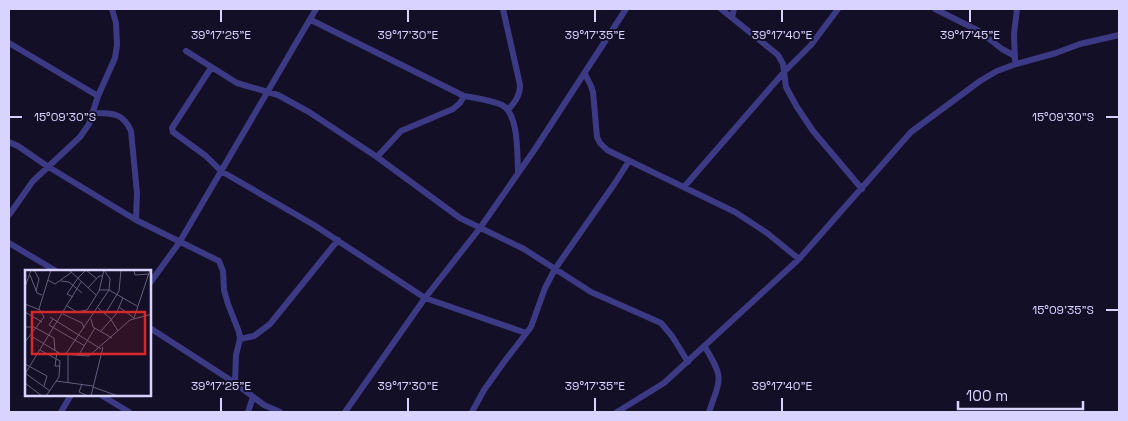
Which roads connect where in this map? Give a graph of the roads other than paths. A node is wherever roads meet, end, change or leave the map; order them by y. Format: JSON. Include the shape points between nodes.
{"nodes":[{"id":1,"x":112,"y":9,"type":"edge"},
{"id":2,"x":316,"y":9,"type":"edge"},
{"id":3,"x":503,"y":9,"type":"edge"},
{"id":4,"x":626,"y":9,"type":"edge"},
{"id":5,"x":721,"y":9,"type":"edge"},
{"id":6,"x":734,"y":9,"type":"edge"},
{"id":7,"x":838,"y":9,"type":"edge"},
{"id":8,"x":935,"y":9,"type":"edge"},
{"id":9,"x":1017,"y":9,"type":"edge"},
{"id":10,"x":732,"y":17,"type":"junction"},
{"id":11,"x":310,"y":20,"type":"junction"},
{"id":12,"x":1119,"y":35,"type":"edge"},
{"id":13,"x":9,"y":43,"type":"edge"},
{"id":14,"x":186,"y":51,"type":"dead end"},
{"id":15,"x":1015,"y":56,"type":"junction"},
{"id":16,"x":1016,"y":64,"type":"junction"},
{"id":17,"x":211,"y":68,"type":"junction"},
{"id":18,"x":785,"y":71,"type":"junction"},
{"id":19,"x":585,"y":74,"type":"junction"},
{"id":20,"x":267,"y":91,"type":"junction"},
{"id":21,"x":98,"y":96,"type":"junction"},
{"id":22,"x":464,"y":96,"type":"junction"},
{"id":23,"x":508,"y":110,"type":"junction"},
{"id":24,"x":92,"y":113,"type":"junction"},
{"id":25,"x":9,"y":142,"type":"edge"},
{"id":26,"x":377,"y":157,"type":"junction"},
{"id":27,"x":629,"y":161,"type":"junction"},
{"id":28,"x":47,"y":166,"type":"junction"},
{"id":29,"x":222,"y":171,"type":"junction"},
{"id":30,"x":518,"y":171,"type":"junction"},
{"id":31,"x":684,"y":187,"type":"junction"},
{"id":32,"x":862,"y":189,"type":"junction"},
{"id":33,"x":9,"y":215,"type":"edge"},
{"id":34,"x":136,"y":220,"type":"junction"},
{"id":35,"x":480,"y":228,"type":"junction"},
{"id":36,"x":338,"y":240,"type":"junction"},
{"id":37,"x":9,"y":243,"type":"edge"},
{"id":38,"x":179,"y":243,"type":"junction"},
{"id":39,"x":798,"y":260,"type":"junction"},
{"id":40,"x":555,"y":269,"type":"junction"},
{"id":41,"x":54,"y":270,"type":"edge"},
{"id":42,"x":151,"y":282,"type":"edge"},
{"id":43,"x":426,"y":298,"type":"junction"},
{"id":44,"x":151,"y":329,"type":"edge"},
{"id":45,"x":526,"y":333,"type":"junction"},
{"id":46,"x":240,"y":338,"type":"junction"},
{"id":47,"x":705,"y":347,"type":"junction"},
{"id":48,"x":688,"y":362,"type":"junction"},
{"id":49,"x":234,"y":383,"type":"junction"},
{"id":50,"x":70,"y":396,"type":"edge"},
{"id":51,"x":103,"y":396,"type":"edge"},
{"id":52,"x":253,"y":397,"type":"junction"},
{"id":53,"x":61,"y":412,"type":"edge"},
{"id":54,"x":129,"y":412,"type":"edge"},
{"id":55,"x":248,"y":412,"type":"edge"},
{"id":56,"x":280,"y":412,"type":"edge"},
{"id":57,"x":345,"y":412,"type":"edge"},
{"id":58,"x":472,"y":412,"type":"edge"},
{"id":59,"x":617,"y":412,"type":"edge"},
{"id":60,"x":709,"y":412,"type":"edge"}],
"edges":[{"from":1,"to":21,"type":"street","via":[[116,23],[115,58]]},
{"from":2,"to":11,"type":"street"},
{"from":3,"to":23,"type":"street","via":[[520,85],[518,99]]},
{"from":4,"to":19,"type":"street"},
{"from":5,"to":10,"type":"street"},
{"from":6,"to":10,"type":"street"},
{"from":7,"to":18,"type":"street","via":[[811,45]]},
{"from":8,"to":15,"type":"street","via":[[978,31]]},
{"from":9,"to":15,"type":"street"},
{"from":10,"to":18,"type":"street","via":[[778,55]]},
{"from":11,"to":20,"type":"street"},
{"from":11,"to":22,"type":"street"},
{"from":12,"to":16,"type":"street"},
{"from":13,"to":21,"type":"street"},
{"from":14,"to":17,"type":"street"},
{"from":15,"to":16,"type":"street"},
{"from":16,"to":32,"type":"street","via":[[980,81],[911,132]]},
{"from":17,"to":20,"type":"street","via":[[237,83]]},
{"from":17,"to":29,"type":"street","via":[[172,130]]},
{"from":18,"to":31,"type":"street"},
{"from":18,"to":32,"type":"street","via":[[786,87],[798,107]]},
{"from":19,"to":27,"type":"street","via":[[593,92],[600,143]]},
{"from":19,"to":30,"type":"street"},
{"from":20,"to":26,"type":"street","via":[[295,104]]},
{"from":20,"to":29,"type":"street"},
{"from":21,"to":24,"type":"street"},
{"from":22,"to":23,"type":"street","via":[[487,100]]},
{"from":22,"to":26,"type":"street","via":[[453,109],[401,131]]},
{"from":23,"to":30,"type":"street","via":[[514,122]]},
{"from":24,"to":28,"type":"street","via":[[80,137]]},
{"from":24,"to":34,"type":"street","via":[[120,116],[132,131]]},
{"from":25,"to":28,"type":"street"},
{"from":26,"to":35,"type":"street","via":[[453,214]]},
{"from":27,"to":31,"type":"street"},
{"from":27,"to":40,"type":"street"},
{"from":28,"to":33,"type":"street"},
{"from":28,"to":34,"type":"street"},
{"from":29,"to":36,"type":"street"},
{"from":29,"to":38,"type":"street"},
{"from":30,"to":35,"type":"street"},
{"from":31,"to":39,"type":"street","via":[[749,221]]},
{"from":32,"to":39,"type":"street"},
{"from":34,"to":38,"type":"street"},
{"from":35,"to":40,"type":"street","via":[[524,249]]},
{"from":35,"to":43,"type":"street"},
{"from":36,"to":43,"type":"street"},
{"from":36,"to":46,"type":"street","via":[[270,324],[254,336]]},
{"from":37,"to":41,"type":"street"},
{"from":38,"to":42,"type":"street"},
{"from":38,"to":46,"type":"street","via":[[221,264],[228,304]]},
{"from":39,"to":47,"type":"street"},
{"from":40,"to":45,"type":"street"},
{"from":40,"to":48,"type":"street","via":[[591,292],[661,323]]},
{"from":43,"to":45,"type":"street"},
{"from":43,"to":57,"type":"street"},
{"from":44,"to":49,"type":"street"},
{"from":45,"to":58,"type":"street"},
{"from":46,"to":49,"type":"street"},
{"from":47,"to":48,"type":"street"},
{"from":47,"to":60,"type":"street","via":[[719,372],[720,381]]},
{"from":48,"to":59,"type":"street","via":[[664,383]]},
{"from":49,"to":52,"type":"street"},
{"from":50,"to":53,"type":"street"},
{"from":51,"to":54,"type":"street"},
{"from":52,"to":55,"type":"street"},
{"from":52,"to":56,"type":"street"}]}
